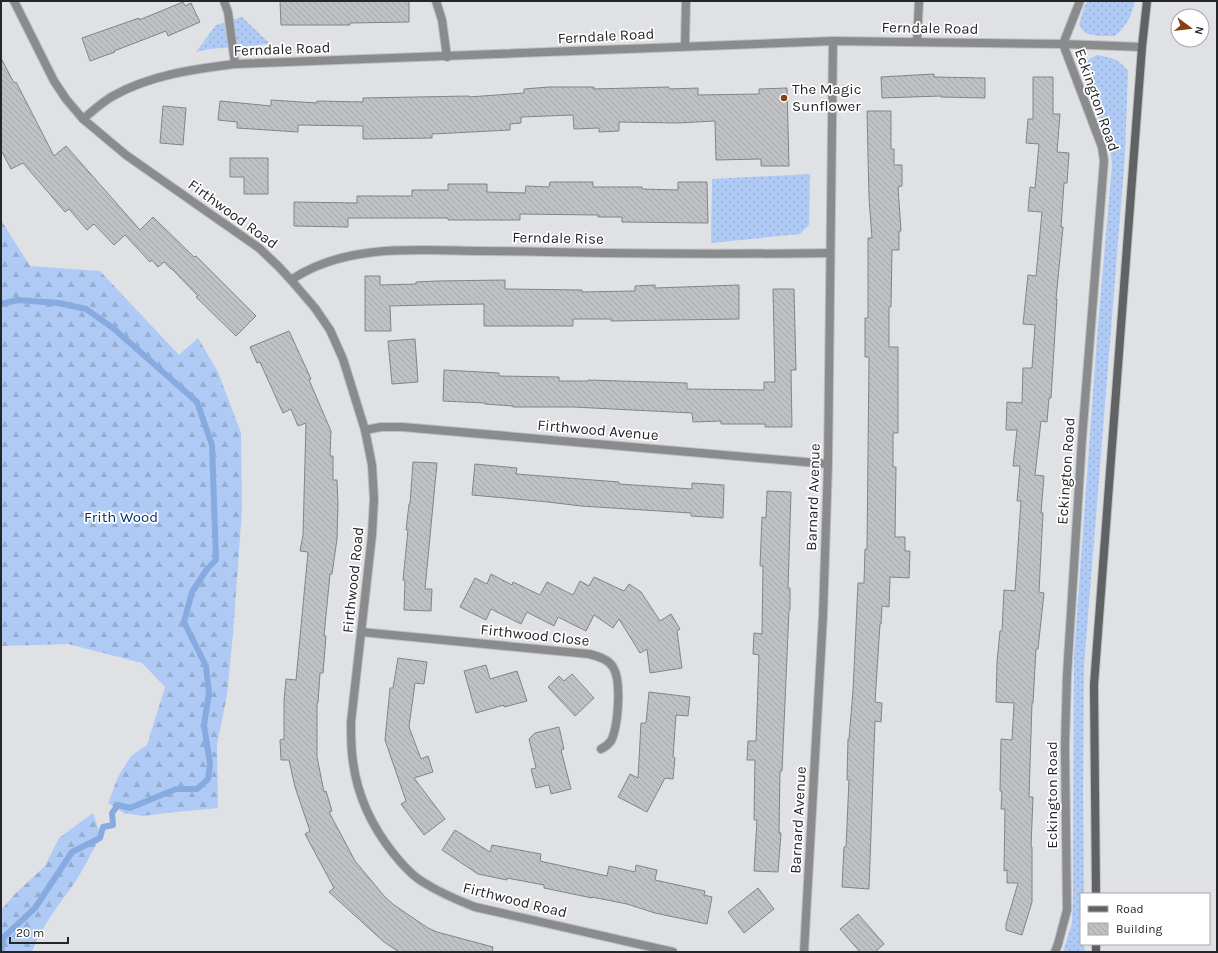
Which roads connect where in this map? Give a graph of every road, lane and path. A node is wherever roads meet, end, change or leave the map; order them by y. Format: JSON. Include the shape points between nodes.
{"nodes":[{"id":1,"x":14,"y":1,"type":"edge"},
{"id":2,"x":224,"y":1,"type":"edge"},
{"id":3,"x":436,"y":1,"type":"edge"},
{"id":4,"x":686,"y":1,"type":"edge"},
{"id":5,"x":919,"y":1,"type":"edge"},
{"id":6,"x":1080,"y":1,"type":"edge"},
{"id":7,"x":1147,"y":1,"type":"edge"},
{"id":8,"x":833,"y":42,"type":"junction"},
{"id":9,"x":917,"y":42,"type":"junction"},
{"id":10,"x":1063,"y":44,"type":"junction"},
{"id":11,"x":685,"y":46,"type":"junction"},
{"id":12,"x":1142,"y":47,"type":"junction"},
{"id":13,"x":447,"y":57,"type":"junction"},
{"id":14,"x":235,"y":64,"type":"junction"},
{"id":15,"x":83,"y":118,"type":"junction"},
{"id":16,"x":830,"y":253,"type":"junction"},
{"id":17,"x":291,"y":280,"type":"junction"},
{"id":18,"x":365,"y":430,"type":"junction"},
{"id":19,"x":828,"y":464,"type":"junction"},
{"id":20,"x":361,"y":632,"type":"junction"},
{"id":21,"x":601,"y":749,"type":"dead end"},
{"id":22,"x":1096,"y":893,"type":"edge"},
{"id":23,"x":673,"y":952,"type":"edge"},
{"id":24,"x":804,"y":952,"type":"edge"},
{"id":25,"x":1055,"y":952,"type":"edge"}],
"edges":[{"from":1,"to":15,"type":"street","name":"Firthwood Road","via":[[54,81]]},
{"from":2,"to":14,"type":"street","via":[[228,12]]},
{"from":3,"to":13,"type":"street","via":[[442,20]]},
{"from":4,"to":11,"type":"street"},
{"from":5,"to":9,"type":"street"},
{"from":6,"to":10,"type":"street","name":"Eckington Road"},
{"from":7,"to":12,"type":"main road","name":"Eckington Road"},
{"from":8,"to":9,"type":"street","name":"Ferndale Road"},
{"from":8,"to":11,"type":"street","name":"Ferndale Road"},
{"from":8,"to":16,"type":"street","name":"Barnard Avenue"},
{"from":9,"to":10,"type":"street","name":"Ferndale Road"},
{"from":10,"to":12,"type":"street","name":"Ferndale Road"},
{"from":10,"to":25,"type":"street","name":"Eckington Road","via":[[1102,147],[1104,161],[1067,675],[1067,910]]},
{"from":11,"to":13,"type":"street","name":"Ferndale Road"},
{"from":12,"to":22,"type":"main road","name":"Eckington Road","via":[[1094,685]]},
{"from":13,"to":14,"type":"street","name":"Ferndale Road"},
{"from":14,"to":15,"type":"street","name":"Ferndale Road","via":[[164,76],[139,84],[112,97]]},
{"from":15,"to":17,"type":"street","name":"Firthwood Road","via":[[126,155],[259,248]]},
{"from":16,"to":17,"type":"street","name":"Ferndale Rise","via":[[410,250],[356,255],[331,261]]},
{"from":16,"to":19,"type":"street","name":"Barnard Avenue"},
{"from":17,"to":18,"type":"street","name":"Firthwood Road","via":[[330,330],[343,359]]},
{"from":18,"to":19,"type":"street","name":"Firthwood Avenue","via":[[402,427]]},
{"from":18,"to":20,"type":"street","name":"Firthwood Road","via":[[372,465],[374,499]]},
{"from":19,"to":24,"type":"street","name":"Barnard Avenue","via":[[823,616]]},
{"from":20,"to":21,"type":"street","name":"Firthwood Close","via":[[589,654],[603,658],[613,666],[619,688],[614,733],[610,742]]},
{"from":20,"to":23,"type":"street","name":"Firthwood Road","via":[[351,722],[356,778],[374,826],[402,865],[422,882],[475,907]]}]}
